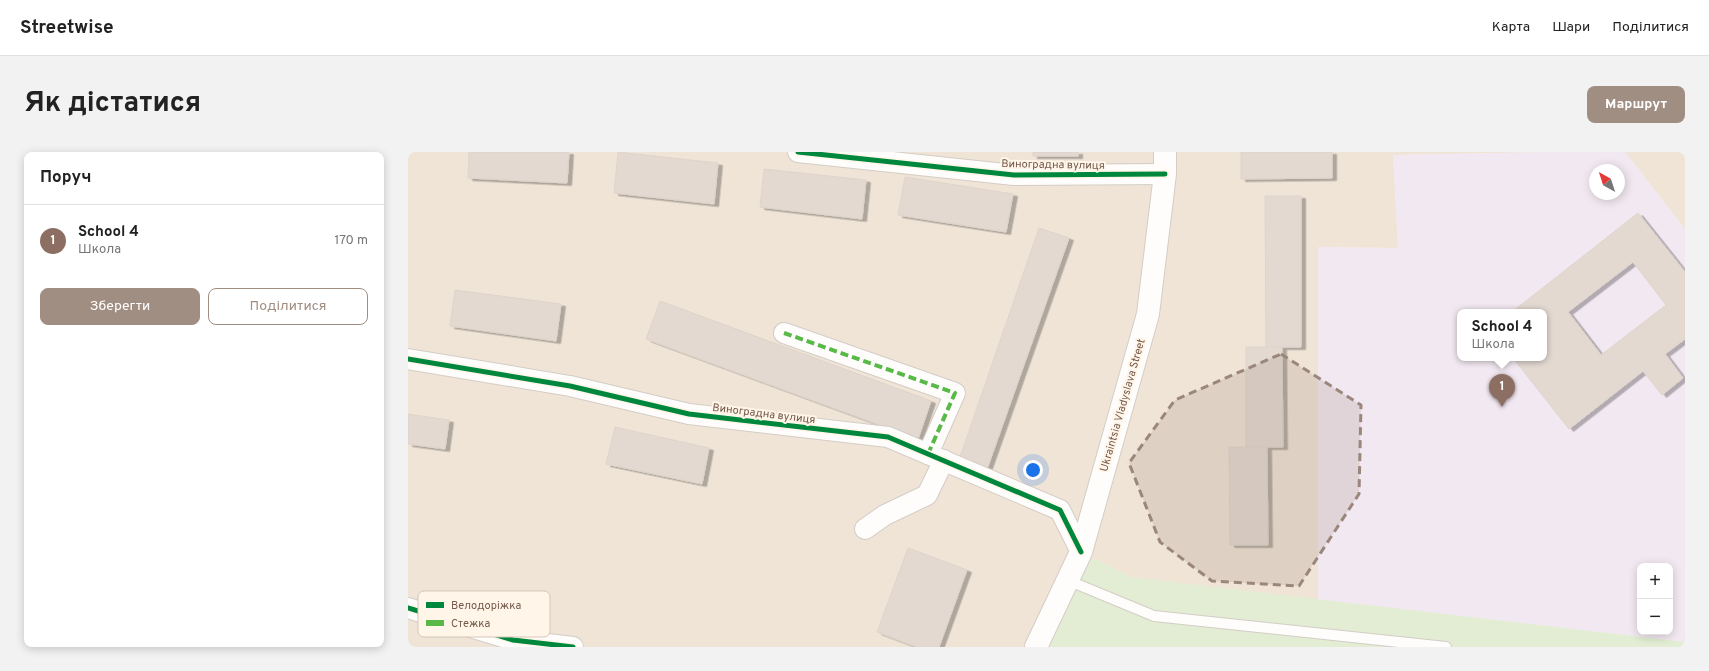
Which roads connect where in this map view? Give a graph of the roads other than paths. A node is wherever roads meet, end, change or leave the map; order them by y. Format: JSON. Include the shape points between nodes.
{"nodes":[{"id":1,"x":798,"y":152,"type":"edge"},
{"id":2,"x":1165,"y":152,"type":"edge"},
{"id":3,"x":1165,"y":174,"type":"junction"},
{"id":4,"x":784,"y":333,"type":"dead end"},
{"id":5,"x":408,"y":359,"type":"edge"},
{"id":6,"x":936,"y":457,"type":"junction"},
{"id":7,"x":865,"y":528,"type":"dead end"},
{"id":8,"x":1081,"y":552,"type":"junction"},
{"id":9,"x":1067,"y":580,"type":"junction"},
{"id":10,"x":408,"y":608,"type":"edge"},
{"id":11,"x":418,"y":611,"type":"edge"},
{"id":12,"x":503,"y":637,"type":"edge"},
{"id":13,"x":573,"y":647,"type":"edge"},
{"id":14,"x":1036,"y":647,"type":"edge"},
{"id":15,"x":1446,"y":647,"type":"edge"}],
"edges":[{"from":1,"to":3,"type":"street","name":"Виноградна вулиця","via":[[1014,175]]},
{"from":2,"to":3,"type":"main road","name":"Ukraintsia Vladyslava Street"},
{"from":3,"to":8,"type":"main road","name":"Ukraintsia Vladyslava Street","via":[[1148,314]]},
{"from":4,"to":6,"type":"street","via":[[955,393]]},
{"from":5,"to":6,"type":"street","name":"Виноградна вулиця","via":[[570,386],[689,414],[888,437]]},
{"from":6,"to":7,"type":"street","via":[[926,494]]},
{"from":6,"to":8,"type":"street","name":"Виноградна вулиця","via":[[1060,510]]},
{"from":8,"to":9,"type":"main road","name":"Ukraintsia Vladyslava Street"},
{"from":9,"to":14,"type":"main road","name":"Ukraintsia Vladyslava Street"},
{"from":9,"to":15,"type":"lane","via":[[1154,616]]},
{"from":10,"to":11,"type":"street"},
{"from":12,"to":13,"type":"street"}]}
